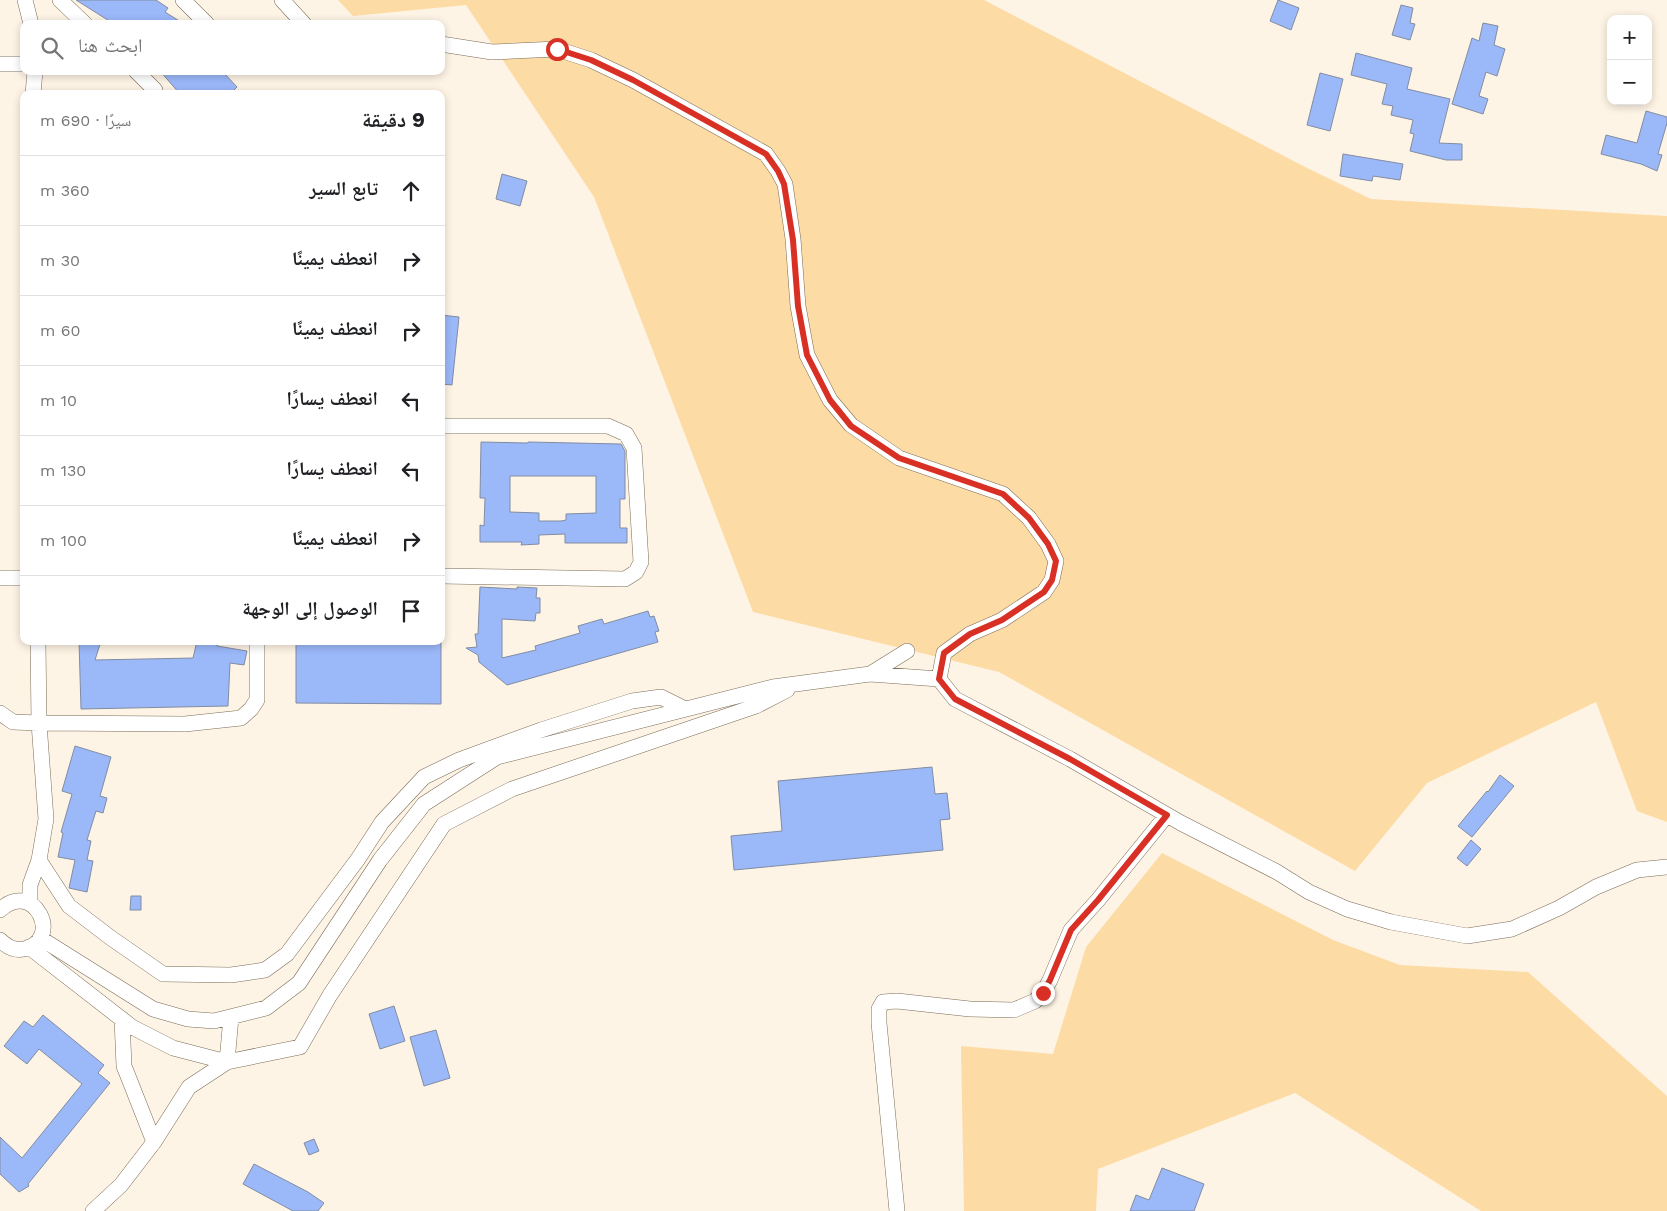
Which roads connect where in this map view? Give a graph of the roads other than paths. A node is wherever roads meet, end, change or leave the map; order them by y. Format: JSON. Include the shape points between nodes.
{"nodes":[{"id":1,"x":25,"y":0,"type":"edge"},
{"id":2,"x":60,"y":0,"type":"edge"},
{"id":3,"x":184,"y":0,"type":"edge"},
{"id":4,"x":282,"y":0,"type":"edge"},
{"id":5,"x":31,"y":20,"type":"edge"},
{"id":6,"x":82,"y":20,"type":"edge"},
{"id":7,"x":203,"y":20,"type":"edge"},
{"id":8,"x":300,"y":20,"type":"edge"},
{"id":9,"x":445,"y":45,"type":"edge"},
{"id":10,"x":0,"y":64,"type":"edge"},
{"id":11,"x":20,"y":64,"type":"edge"},
{"id":12,"x":35,"y":75,"type":"edge"},
{"id":13,"x":140,"y":75,"type":"edge"},
{"id":14,"x":33,"y":90,"type":"edge"},
{"id":15,"x":156,"y":90,"type":"dead end"},
{"id":16,"x":445,"y":426,"type":"edge"},
{"id":17,"x":445,"y":576,"type":"edge"},
{"id":18,"x":0,"y":578,"type":"edge"},
{"id":19,"x":20,"y":578,"type":"edge"},
{"id":20,"x":38,"y":645,"type":"edge"},
{"id":21,"x":258,"y":645,"type":"edge"},
{"id":22,"x":907,"y":651,"type":"dead end"},
{"id":23,"x":870,"y":674,"type":"junction"},
{"id":24,"x":939,"y":679,"type":"junction"},
{"id":25,"x":798,"y":684,"type":"junction"},
{"id":26,"x":685,"y":709,"type":"junction"},
{"id":27,"x":0,"y":713,"type":"edge"},
{"id":28,"x":39,"y":723,"type":"junction"},
{"id":29,"x":1167,"y":815,"type":"junction"},
{"id":30,"x":39,"y":860,"type":"junction"},
{"id":31,"x":1667,"y":867,"type":"edge"},
{"id":32,"x":30,"y":903,"type":"junction"},
{"id":33,"x":2,"y":905,"type":"edge"},
{"id":34,"x":34,"y":943,"type":"junction"},
{"id":35,"x":2,"y":945,"type":"edge"},
{"id":36,"x":230,"y":1017,"type":"junction"},
{"id":37,"x":122,"y":1019,"type":"junction"},
{"id":38,"x":227,"y":1062,"type":"junction"},
{"id":39,"x":154,"y":1142,"type":"junction"},
{"id":40,"x":93,"y":1211,"type":"edge"},
{"id":41,"x":897,"y":1211,"type":"edge"}],
"edges":[{"from":1,"to":5,"type":"street"},
{"from":2,"to":6,"type":"street"},
{"from":3,"to":7,"type":"street"},
{"from":4,"to":8,"type":"street"},
{"from":9,"to":24,"type":"street","via":[[492,52],[557,49],[591,60],[766,154],[784,184],[807,355],[830,400],[851,426],[899,458],[1003,494],[1029,518],[1056,561],[1052,580],[1044,592],[1002,620],[970,634],[944,653]]},
{"from":10,"to":11,"type":"street"},
{"from":12,"to":14,"type":"street"},
{"from":13,"to":15,"type":"street"},
{"from":16,"to":17,"type":"street","via":[[608,426],[626,434],[634,448],[642,562],[636,572],[625,579]]},
{"from":18,"to":19,"type":"street"},
{"from":20,"to":28,"type":"street"},
{"from":21,"to":28,"type":"street","via":[[257,700],[241,718],[185,724]]},
{"from":22,"to":23,"type":"street"},
{"from":23,"to":24,"type":"street"},
{"from":23,"to":25,"type":"street"},
{"from":24,"to":29,"type":"street","via":[[955,699],[1070,759]]},
{"from":25,"to":26,"type":"street"},
{"from":25,"to":38,"type":"street","via":[[756,706],[512,789],[444,824],[330,995],[300,1047]]},
{"from":26,"to":30,"type":"street","via":[[661,697],[632,701],[541,730],[459,760],[424,777],[382,822],[288,954],[265,970],[231,975],[163,974],[69,906]]},
{"from":26,"to":36,"type":"street","via":[[497,757],[424,804],[380,860],[299,984],[266,1008]]},
{"from":27,"to":28,"type":"street","via":[[13,722]]},
{"from":28,"to":30,"type":"street","via":[[46,819]]},
{"from":29,"to":31,"type":"street","via":[[1309,892],[1347,909],[1391,922],[1467,936],[1512,929],[1637,870]]},
{"from":29,"to":41,"type":"street","via":[[1071,930],[1050,980],[1035,1001],[1014,1010],[883,1002],[879,1009],[879,1023]]},
{"from":30,"to":32,"type":"street","via":[[30,885]]},
{"from":32,"to":33,"type":"street","via":[[14,901]]},
{"from":32,"to":34,"type":"street","via":[[43,922]]},
{"from":34,"to":35,"type":"street","via":[[21,949]]},
{"from":34,"to":36,"type":"street","via":[[153,1009],[188,1019],[214,1021]]},
{"from":34,"to":37,"type":"street"},
{"from":36,"to":38,"type":"street"},
{"from":37,"to":38,"type":"street","via":[[173,1048]]},
{"from":37,"to":39,"type":"street","via":[[124,1066]]},
{"from":38,"to":39,"type":"street","via":[[189,1087]]},
{"from":39,"to":40,"type":"street","via":[[121,1186]]}]}
